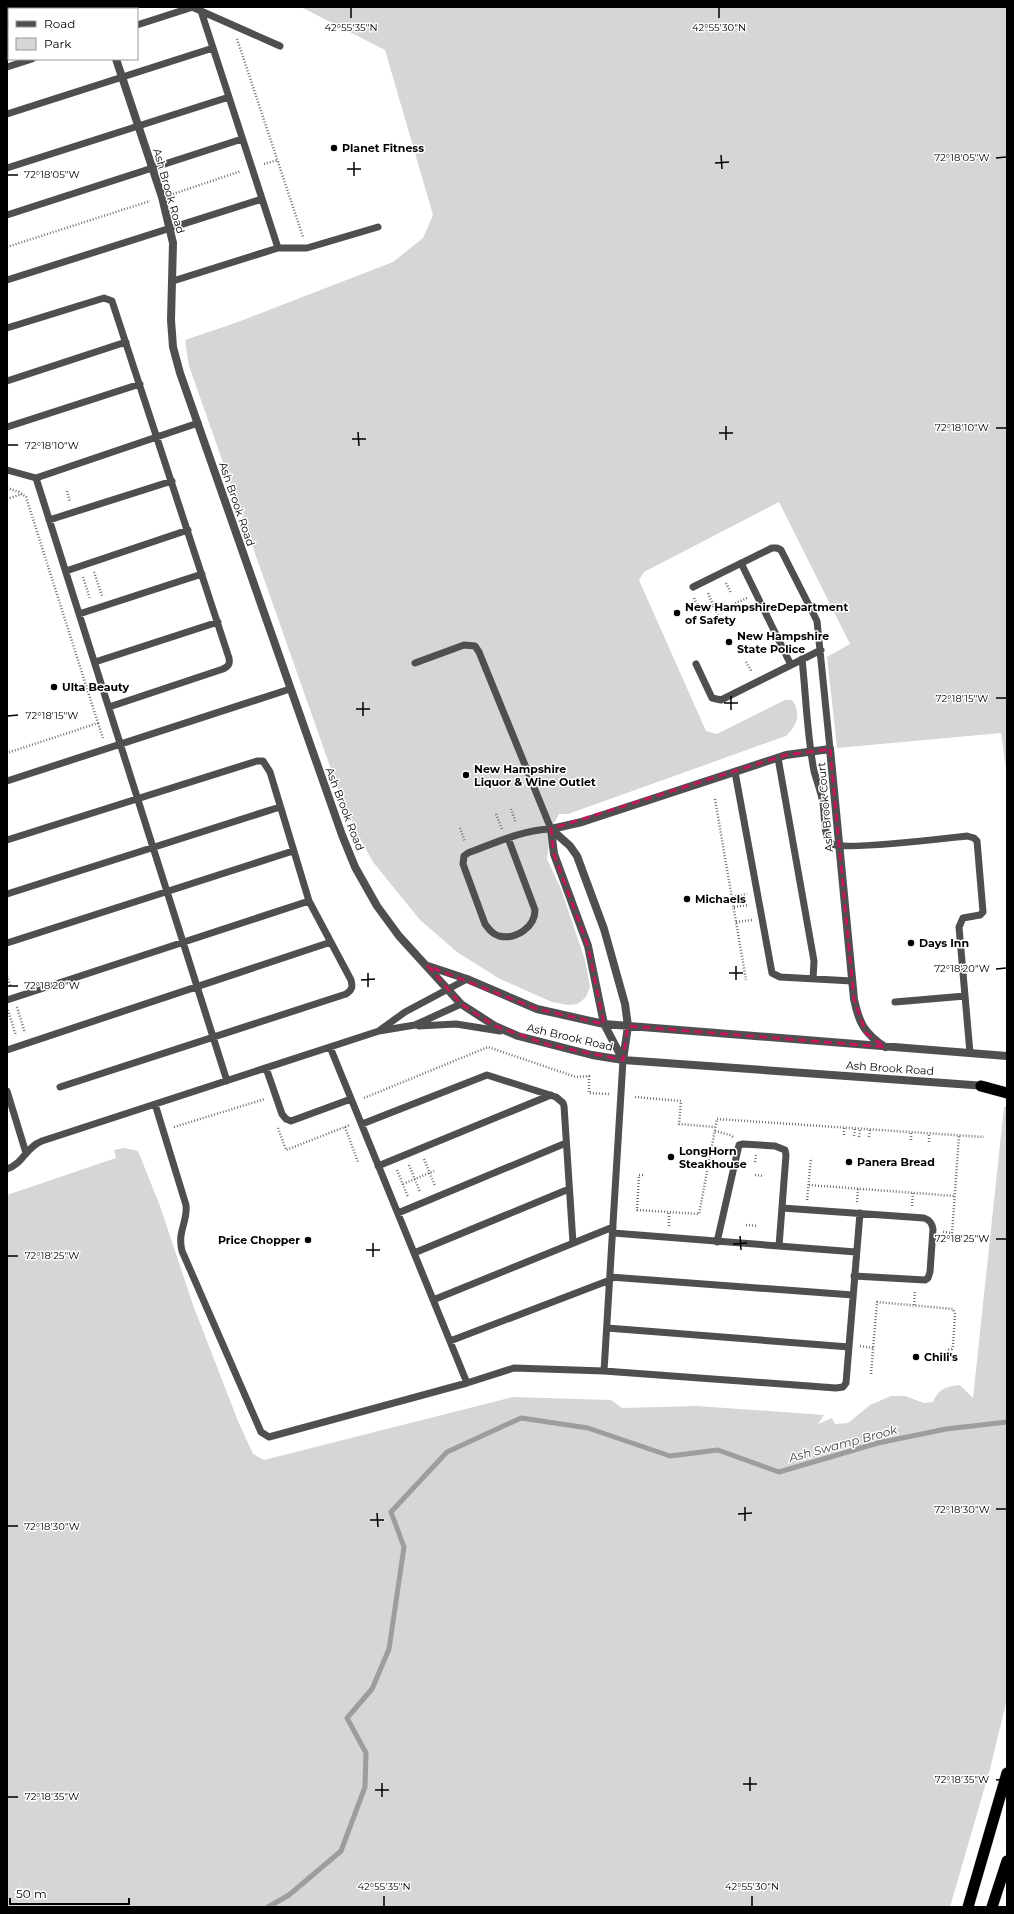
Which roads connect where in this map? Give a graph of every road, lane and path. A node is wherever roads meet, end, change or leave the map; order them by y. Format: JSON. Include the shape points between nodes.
{"nodes":[{"id":1,"x":192,"y":7,"type":"edge"},
{"id":2,"x":201,"y":11,"type":"junction"},
{"id":3,"x":138,"y":25,"type":"edge"},
{"id":4,"x":233,"y":25,"type":"junction"},
{"id":5,"x":280,"y":46,"type":"dead end"},
{"id":6,"x":213,"y":48,"type":"junction"},
{"id":7,"x":29,"y":60,"type":"edge"},
{"id":8,"x":116,"y":60,"type":"edge"},
{"id":9,"x":7,"y":67,"type":"edge"},
{"id":10,"x":122,"y":76,"type":"junction"},
{"id":11,"x":229,"y":97,"type":"junction"},
{"id":12,"x":7,"y":114,"type":"edge"},
{"id":13,"x":138,"y":125,"type":"junction"},
{"id":14,"x":242,"y":139,"type":"junction"},
{"id":15,"x":278,"y":160,"type":"junction"},
{"id":16,"x":264,"y":164,"type":"dead end"},
{"id":17,"x":7,"y":168,"type":"edge"},
{"id":18,"x":152,"y":168,"type":"junction"},
{"id":19,"x":241,"y":172,"type":"dead end"},
{"id":20,"x":172,"y":194,"type":"dead end"},
{"id":21,"x":262,"y":199,"type":"junction"},
{"id":22,"x":150,"y":201,"type":"dead end"},
{"id":23,"x":7,"y":215,"type":"edge"},
{"id":24,"x":378,"y":227,"type":"dead end"},
{"id":25,"x":169,"y":228,"type":"junction"},
{"id":26,"x":7,"y":248,"type":"edge"},
{"id":27,"x":278,"y":248,"type":"junction"},
{"id":28,"x":307,"y":248,"type":"junction"},
{"id":29,"x":7,"y":280,"type":"edge"},
{"id":30,"x":173,"y":281,"type":"junction"},
{"id":31,"x":7,"y":328,"type":"edge"},
{"id":32,"x":126,"y":342,"type":"junction"},
{"id":33,"x":7,"y":381,"type":"edge"},
{"id":34,"x":140,"y":384,"type":"junction"},
{"id":35,"x":198,"y":423,"type":"junction"},
{"id":36,"x":7,"y":427,"type":"edge"},
{"id":37,"x":158,"y":437,"type":"junction"},
{"id":38,"x":7,"y":470,"type":"edge"},
{"id":39,"x":36,"y":478,"type":"junction"},
{"id":40,"x":172,"y":481,"type":"junction"},
{"id":41,"x":7,"y":488,"type":"edge"},
{"id":42,"x":23,"y":494,"type":"junction"},
{"id":43,"x":7,"y":499,"type":"edge"},
{"id":44,"x":49,"y":520,"type":"junction"},
{"id":45,"x":188,"y":530,"type":"junction"},
{"id":46,"x":91,"y":562,"type":"junction"},
{"id":47,"x":741,"y":563,"type":"junction"},
{"id":48,"x":79,"y":566,"type":"junction"},
{"id":49,"x":66,"y":571,"type":"junction"},
{"id":50,"x":202,"y":574,"type":"junction"},
{"id":51,"x":693,"y":587,"type":"dead end"},
{"id":52,"x":756,"y":594,"type":"junction"},
{"id":53,"x":693,"y":597,"type":"dead end"},
{"id":54,"x":105,"y":606,"type":"junction"},
{"id":55,"x":93,"y":609,"type":"junction"},
{"id":56,"x":716,"y":612,"type":"junction"},
{"id":57,"x":79,"y":614,"type":"junction"},
{"id":58,"x":719,"y":617,"type":"dead end"},
{"id":59,"x":218,"y":622,"type":"junction"},
{"id":60,"x":821,"y":650,"type":"junction"},
{"id":61,"x":802,"y":659,"type":"junction"},
{"id":62,"x":95,"y":662,"type":"junction"},
{"id":63,"x":415,"y":663,"type":"dead end"},
{"id":64,"x":696,"y":664,"type":"dead end"},
{"id":65,"x":791,"y":665,"type":"junction"},
{"id":66,"x":290,"y":690,"type":"junction"},
{"id":67,"x":109,"y":707,"type":"junction"},
{"id":68,"x":98,"y":723,"type":"junction"},
{"id":69,"x":121,"y":744,"type":"junction"},
{"id":70,"x":830,"y":748,"type":"junction"},
{"id":71,"x":106,"y":749,"type":"junction"},
{"id":72,"x":812,"y":751,"type":"junction"},
{"id":73,"x":7,"y":753,"type":"edge"},
{"id":74,"x":778,"y":758,"type":"junction"},
{"id":75,"x":735,"y":772,"type":"junction"},
{"id":76,"x":7,"y":781,"type":"edge"},
{"id":77,"x":138,"y":798,"type":"junction"},
{"id":78,"x":715,"y":799,"type":"dead end"},
{"id":79,"x":280,"y":807,"type":"junction"},
{"id":80,"x":511,"y":809,"type":"dead end"},
{"id":81,"x":460,"y":828,"type":"dead end"},
{"id":82,"x":551,"y":829,"type":"junction"},
{"id":83,"x":520,"y":834,"type":"junction"},
{"id":84,"x":508,"y":838,"type":"junction"},
{"id":85,"x":7,"y":840,"type":"edge"},
{"id":86,"x":839,"y":845,"type":"junction"},
{"id":87,"x":154,"y":848,"type":"junction"},
{"id":88,"x":293,"y":851,"type":"junction"},
{"id":89,"x":469,"y":852,"type":"junction"},
{"id":90,"x":167,"y":891,"type":"junction"},
{"id":91,"x":7,"y":894,"type":"edge"},
{"id":92,"x":309,"y":901,"type":"junction"},
{"id":93,"x":184,"y":942,"type":"junction"},
{"id":94,"x":331,"y":942,"type":"junction"},
{"id":95,"x":7,"y":943,"type":"edge"},
{"id":96,"x":428,"y":966,"type":"junction"},
{"id":97,"x":813,"y":979,"type":"junction"},
{"id":98,"x":467,"y":980,"type":"junction"},
{"id":99,"x":746,"y":980,"type":"dead end"},
{"id":100,"x":852,"y":981,"type":"junction"},
{"id":101,"x":197,"y":986,"type":"junction"},
{"id":102,"x":448,"y":989,"type":"junction"},
{"id":103,"x":965,"y":996,"type":"junction"},
{"id":104,"x":7,"y":1000,"type":"edge"},
{"id":105,"x":895,"y":1002,"type":"dead end"},
{"id":106,"x":461,"y":1004,"type":"junction"},
{"id":107,"x":7,"y":1008,"type":"edge"},
{"id":108,"x":604,"y":1024,"type":"junction"},
{"id":109,"x":628,"y":1026,"type":"junction"},
{"id":110,"x":407,"y":1027,"type":"junction"},
{"id":111,"x":379,"y":1031,"type":"junction"},
{"id":112,"x":213,"y":1036,"type":"junction"},
{"id":113,"x":518,"y":1036,"type":"junction"},
{"id":114,"x":19,"y":1046,"type":"junction"},
{"id":115,"x":884,"y":1046,"type":"junction"},
{"id":116,"x":330,"y":1047,"type":"junction"},
{"id":117,"x":7,"y":1050,"type":"edge"},
{"id":118,"x":970,"y":1053,"type":"junction"},
{"id":119,"x":1007,"y":1056,"type":"edge"},
{"id":120,"x":623,"y":1060,"type":"junction"},
{"id":121,"x":266,"y":1068,"type":"junction"},
{"id":122,"x":227,"y":1081,"type":"junction"},
{"id":123,"x":981,"y":1086,"type":"junction"},
{"id":124,"x":60,"y":1087,"type":"dead end"},
{"id":125,"x":1007,"y":1088,"type":"edge"},
{"id":126,"x":7,"y":1091,"type":"edge"},
{"id":127,"x":1007,"y":1093,"type":"edge"},
{"id":128,"x":551,"y":1095,"type":"junction"},
{"id":129,"x":635,"y":1097,"type":"dead end"},
{"id":130,"x":351,"y":1099,"type":"junction"},
{"id":131,"x":155,"y":1104,"type":"junction"},
{"id":132,"x":269,"y":1106,"type":"dead end"},
{"id":133,"x":362,"y":1124,"type":"junction"},
{"id":134,"x":350,"y":1125,"type":"dead end"},
{"id":135,"x":345,"y":1127,"type":"junction"},
{"id":136,"x":715,"y":1127,"type":"dead end"},
{"id":137,"x":844,"y":1127,"type":"dead end"},
{"id":138,"x":278,"y":1128,"type":"dead end"},
{"id":139,"x":855,"y":1128,"type":"dead end"},
{"id":140,"x":860,"y":1128,"type":"dead end"},
{"id":141,"x":870,"y":1129,"type":"dead end"},
{"id":142,"x":163,"y":1130,"type":"junction"},
{"id":143,"x":715,"y":1131,"type":"dead end"},
{"id":144,"x":912,"y":1132,"type":"dead end"},
{"id":145,"x":929,"y":1133,"type":"dead end"},
{"id":146,"x":844,"y":1135,"type":"dead end"},
{"id":147,"x":854,"y":1136,"type":"dead end"},
{"id":148,"x":859,"y":1136,"type":"dead end"},
{"id":149,"x":960,"y":1136,"type":"dead end"},
{"id":150,"x":869,"y":1137,"type":"dead end"},
{"id":151,"x":911,"y":1140,"type":"dead end"},
{"id":152,"x":929,"y":1142,"type":"dead end"},
{"id":153,"x":566,"y":1143,"type":"junction"},
{"id":154,"x":739,"y":1145,"type":"junction"},
{"id":155,"x":419,"y":1149,"type":"junction"},
{"id":156,"x":711,"y":1149,"type":"dead end"},
{"id":157,"x":26,"y":1153,"type":"junction"},
{"id":158,"x":737,"y":1153,"type":"junction"},
{"id":159,"x":405,"y":1155,"type":"junction"},
{"id":160,"x":811,"y":1158,"type":"dead end"},
{"id":161,"x":393,"y":1159,"type":"junction"},
{"id":162,"x":358,"y":1162,"type":"dead end"},
{"id":163,"x":378,"y":1166,"type":"junction"},
{"id":164,"x":7,"y":1169,"type":"edge"},
{"id":165,"x":434,"y":1171,"type":"dead end"},
{"id":166,"x":430,"y":1173,"type":"junction"},
{"id":167,"x":755,"y":1174,"type":"dead end"},
{"id":168,"x":763,"y":1176,"type":"dead end"},
{"id":169,"x":415,"y":1179,"type":"junction"},
{"id":170,"x":403,"y":1184,"type":"junction"},
{"id":171,"x":569,"y":1190,"type":"junction"},
{"id":172,"x":439,"y":1196,"type":"junction"},
{"id":173,"x":955,"y":1196,"type":"junction"},
{"id":174,"x":424,"y":1202,"type":"junction"},
{"id":175,"x":412,"y":1207,"type":"junction"},
{"id":176,"x":782,"y":1208,"type":"junction"},
{"id":177,"x":398,"y":1213,"type":"junction"},
{"id":178,"x":860,"y":1213,"type":"junction"},
{"id":179,"x":746,"y":1225,"type":"dead end"},
{"id":180,"x":758,"y":1226,"type":"dead end"},
{"id":181,"x":613,"y":1230,"type":"junction"},
{"id":182,"x":933,"y":1231,"type":"junction"},
{"id":183,"x":717,"y":1242,"type":"junction"},
{"id":184,"x":573,"y":1243,"type":"junction"},
{"id":185,"x":779,"y":1246,"type":"junction"},
{"id":186,"x":856,"y":1252,"type":"junction"},
{"id":187,"x":414,"y":1253,"type":"junction"},
{"id":188,"x":854,"y":1276,"type":"junction"},
{"id":189,"x":610,"y":1279,"type":"junction"},
{"id":190,"x":916,"y":1281,"type":"junction"},
{"id":191,"x":853,"y":1295,"type":"junction"},
{"id":192,"x":433,"y":1300,"type":"junction"},
{"id":193,"x":914,"y":1305,"type":"junction"},
{"id":194,"x":607,"y":1328,"type":"junction"},
{"id":195,"x":450,"y":1341,"type":"junction"},
{"id":196,"x":849,"y":1347,"type":"junction"},
{"id":197,"x":946,"y":1350,"type":"dead end"},
{"id":198,"x":604,"y":1371,"type":"junction"},
{"id":199,"x":872,"y":1374,"type":"dead end"},
{"id":200,"x":467,"y":1383,"type":"junction"},
{"id":201,"x":1007,"y":1773,"type":"edge"},
{"id":202,"x":1007,"y":1861,"type":"edge"},
{"id":203,"x":968,"y":1907,"type":"edge"},
{"id":204,"x":992,"y":1907,"type":"edge"}],
"edges":[{"from":1,"to":2,"type":"lane"},
{"from":1,"to":3,"type":"lane"},
{"from":2,"to":4,"type":"lane"},
{"from":2,"to":6,"type":"lane"},
{"from":4,"to":5,"type":"lane"},
{"from":4,"to":15,"type":"path"},
{"from":6,"to":10,"type":"lane"},
{"from":6,"to":11,"type":"lane"},
{"from":7,"to":9,"type":"lane"},
{"from":8,"to":10,"type":"street","name":"Ash Brook Road"},
{"from":10,"to":12,"type":"lane"},
{"from":10,"to":13,"type":"street","name":"Ash Brook Road"},
{"from":11,"to":13,"type":"lane"},
{"from":11,"to":14,"type":"lane"},
{"from":13,"to":17,"type":"lane"},
{"from":13,"to":18,"type":"street","name":"Ash Brook Road"},
{"from":14,"to":18,"type":"lane"},
{"from":14,"to":21,"type":"lane"},
{"from":15,"to":16,"type":"path"},
{"from":15,"to":28,"type":"path"},
{"from":18,"to":23,"type":"lane"},
{"from":18,"to":25,"type":"street","name":"Ash Brook Road"},
{"from":19,"to":20,"type":"path"},
{"from":21,"to":25,"type":"lane"},
{"from":21,"to":27,"type":"lane"},
{"from":22,"to":26,"type":"path"},
{"from":24,"to":28,"type":"lane"},
{"from":25,"to":29,"type":"lane"},
{"from":25,"to":30,"type":"street","name":"Ash Brook Road","via":[[173,243]]},
{"from":27,"to":28,"type":"lane"},
{"from":27,"to":30,"type":"lane"},
{"from":30,"to":35,"type":"street","name":"Ash Brook Road","via":[[173,347]]},
{"from":31,"to":32,"type":"lane","via":[[104,298],[112,301]]},
{"from":32,"to":33,"type":"lane"},
{"from":32,"to":34,"type":"lane"},
{"from":34,"to":36,"type":"lane"},
{"from":34,"to":37,"type":"lane"},
{"from":35,"to":37,"type":"lane"},
{"from":35,"to":66,"type":"street","name":"Ash Brook Road"},
{"from":37,"to":39,"type":"lane"},
{"from":37,"to":40,"type":"lane"},
{"from":38,"to":39,"type":"lane"},
{"from":39,"to":44,"type":"lane"},
{"from":40,"to":44,"type":"lane"},
{"from":40,"to":45,"type":"lane"},
{"from":41,"to":42,"type":"path"},
{"from":42,"to":43,"type":"path"},
{"from":42,"to":68,"type":"path"},
{"from":44,"to":49,"type":"lane"},
{"from":45,"to":46,"type":"lane"},
{"from":45,"to":50,"type":"lane"},
{"from":46,"to":48,"type":"lane"},
{"from":46,"to":54,"type":"path"},
{"from":47,"to":51,"type":"lane"},
{"from":47,"to":52,"type":"lane"},
{"from":47,"to":60,"type":"lane","via":[[772,548],[781,550],[815,615]]},
{"from":48,"to":49,"type":"lane"},
{"from":48,"to":55,"type":"path"},
{"from":49,"to":57,"type":"lane"},
{"from":50,"to":54,"type":"lane"},
{"from":50,"to":59,"type":"lane"},
{"from":52,"to":56,"type":"path"},
{"from":52,"to":65,"type":"lane"},
{"from":53,"to":56,"type":"path","via":[[700,611],[713,605]]},
{"from":54,"to":55,"type":"lane"},
{"from":55,"to":57,"type":"lane"},
{"from":56,"to":58,"type":"path"},
{"from":57,"to":62,"type":"lane"},
{"from":59,"to":62,"type":"lane"},
{"from":59,"to":67,"type":"lane","via":[[229,658],[228,666]]},
{"from":60,"to":61,"type":"lane"},
{"from":60,"to":70,"type":"lane"},
{"from":61,"to":65,"type":"lane"},
{"from":61,"to":72,"type":"lane"},
{"from":62,"to":67,"type":"lane"},
{"from":63,"to":82,"type":"lane","via":[[464,645],[475,646]]},
{"from":64,"to":65,"type":"lane","via":[[712,698],[717,700],[726,698]]},
{"from":66,"to":69,"type":"lane"},
{"from":66,"to":96,"type":"street","name":"Ash Brook Road","via":[[355,867],[377,906],[399,936]]},
{"from":67,"to":69,"type":"lane"},
{"from":68,"to":71,"type":"path"},
{"from":68,"to":73,"type":"path"},
{"from":69,"to":71,"type":"lane"},
{"from":69,"to":77,"type":"lane"},
{"from":70,"to":72,"type":"street","name":"Ash Brook Court"},
{"from":70,"to":86,"type":"street","name":"Ash Brook Court"},
{"from":71,"to":76,"type":"lane"},
{"from":72,"to":74,"type":"street","name":"Ash Brook Court"},
{"from":72,"to":86,"type":"lane","via":[[823,804],[826,834],[832,844]]},
{"from":74,"to":75,"type":"street","name":"Ash Brook Court"},
{"from":74,"to":97,"type":"lane","via":[[814,961]]},
{"from":75,"to":82,"type":"street","name":"Ash Brook Court","via":[[582,822]]},
{"from":75,"to":97,"type":"lane","via":[[772,973],[780,977]]},
{"from":77,"to":79,"type":"lane","via":[[263,761],[270,772]]},
{"from":77,"to":85,"type":"lane"},
{"from":77,"to":87,"type":"lane"},
{"from":78,"to":99,"type":"path"},
{"from":79,"to":87,"type":"lane"},
{"from":79,"to":88,"type":"lane"},
{"from":80,"to":83,"type":"path"},
{"from":81,"to":89,"type":"path"},
{"from":82,"to":83,"type":"lane"},
{"from":82,"to":108,"type":"street","via":[[554,854],[588,946]]},
{"from":82,"to":109,"type":"street","via":[[577,856],[596,904],[613,959]]},
{"from":83,"to":84,"type":"lane"},
{"from":84,"to":89,"type":"lane"},
{"from":84,"to":89,"type":"lane","via":[[536,910],[532,924],[517,934],[499,936],[491,932],[485,924],[463,864],[464,856]]},
{"from":86,"to":100,"type":"street","name":"Ash Brook Court"},
{"from":86,"to":103,"type":"lane","via":[[876,845],[968,836],[977,841],[983,908],[980,915],[966,917],[959,922]]},
{"from":87,"to":90,"type":"lane"},
{"from":87,"to":91,"type":"lane"},
{"from":88,"to":90,"type":"lane"},
{"from":88,"to":92,"type":"lane"},
{"from":90,"to":93,"type":"lane"},
{"from":90,"to":95,"type":"lane"},
{"from":92,"to":93,"type":"lane"},
{"from":92,"to":94,"type":"lane"},
{"from":93,"to":101,"type":"lane"},
{"from":93,"to":104,"type":"lane"},
{"from":94,"to":101,"type":"lane"},
{"from":94,"to":112,"type":"lane","via":[[351,980],[352,990]]},
{"from":96,"to":98,"type":"street"},
{"from":96,"to":102,"type":"street","name":"Ash Brook Road"},
{"from":97,"to":100,"type":"lane"},
{"from":98,"to":102,"type":"lane"},
{"from":98,"to":108,"type":"street","via":[[538,1009]]},
{"from":100,"to":115,"type":"street","name":"Ash Brook Court","via":[[860,1022],[866,1033]]},
{"from":101,"to":112,"type":"lane"},
{"from":101,"to":114,"type":"lane"},
{"from":102,"to":106,"type":"street","name":"Ash Brook Road"},
{"from":102,"to":111,"type":"lane","via":[[398,1016]]},
{"from":103,"to":105,"type":"lane"},
{"from":103,"to":118,"type":"lane"},
{"from":106,"to":110,"type":"lane","via":[[429,1020]]},
{"from":106,"to":113,"type":"street","name":"Ash Brook Road","via":[[495,1026]]},
{"from":107,"to":114,"type":"path"},
{"from":108,"to":109,"type":"street"},
{"from":108,"to":120,"type":"street"},
{"from":109,"to":115,"type":"street"},
{"from":109,"to":120,"type":"street"},
{"from":110,"to":111,"type":"lane"},
{"from":110,"to":113,"type":"lane","via":[[468,1024]]},
{"from":111,"to":116,"type":"lane"},
{"from":112,"to":122,"type":"lane"},
{"from":112,"to":124,"type":"lane"},
{"from":113,"to":120,"type":"street","name":"Ash Brook Road","via":[[592,1055]]},
{"from":114,"to":117,"type":"lane"},
{"from":115,"to":118,"type":"street"},
{"from":116,"to":121,"type":"lane"},
{"from":116,"to":130,"type":"lane"},
{"from":118,"to":119,"type":"street"},
{"from":120,"to":123,"type":"street","name":"Ash Brook Road"},
{"from":120,"to":181,"type":"lane"},
{"from":121,"to":122,"type":"lane"},
{"from":121,"to":130,"type":"lane","via":[[282,1114],[291,1121]]},
{"from":122,"to":131,"type":"lane"},
{"from":123,"to":125,"type":"street","name":"Ash Brook Road"},
{"from":123,"to":127,"type":"highway"},
{"from":126,"to":157,"type":"lane"},
{"from":128,"to":133,"type":"lane","via":[[487,1076]]},
{"from":128,"to":153,"type":"lane","via":[[563,1103]]},
{"from":128,"to":155,"type":"lane"},
{"from":129,"to":136,"type":"path","via":[[680,1102],[679,1124]]},
{"from":130,"to":133,"type":"lane"},
{"from":131,"to":142,"type":"lane"},
{"from":131,"to":157,"type":"lane","via":[[34,1144]]},
{"from":132,"to":142,"type":"path","via":[[266,1098]]},
{"from":133,"to":163,"type":"lane"},
{"from":134,"to":135,"type":"path"},
{"from":135,"to":138,"type":"path","via":[[286,1150]]},
{"from":135,"to":162,"type":"path"},
{"from":137,"to":146,"type":"path"},
{"from":139,"to":147,"type":"path"},
{"from":140,"to":148,"type":"path"},
{"from":141,"to":150,"type":"path"},
{"from":142,"to":200,"type":"lane","via":[[186,1205],[187,1212],[180,1236],[182,1252],[264,1436],[275,1436]]},
{"from":143,"to":154,"type":"path","via":[[730,1135]]},
{"from":144,"to":151,"type":"path"},
{"from":145,"to":152,"type":"path"},
{"from":149,"to":173,"type":"path"},
{"from":153,"to":171,"type":"lane"},
{"from":153,"to":172,"type":"lane"},
{"from":154,"to":158,"type":"lane"},
{"from":154,"to":176,"type":"lane","via":[[775,1146],[785,1150]]},
{"from":155,"to":159,"type":"lane"},
{"from":155,"to":166,"type":"path"},
{"from":156,"to":158,"type":"path"},
{"from":157,"to":164,"type":"lane","via":[[20,1163]]},
{"from":158,"to":183,"type":"lane"},
{"from":159,"to":161,"type":"lane"},
{"from":159,"to":169,"type":"path"},
{"from":160,"to":173,"type":"path","via":[[809,1185]]},
{"from":161,"to":163,"type":"lane"},
{"from":161,"to":170,"type":"path"},
{"from":163,"to":177,"type":"lane"},
{"from":165,"to":166,"type":"path"},
{"from":166,"to":169,"type":"path"},
{"from":166,"to":172,"type":"path"},
{"from":167,"to":168,"type":"path"},
{"from":169,"to":170,"type":"path"},
{"from":169,"to":174,"type":"path"},
{"from":170,"to":175,"type":"path"},
{"from":171,"to":184,"type":"lane"},
{"from":171,"to":187,"type":"lane"},
{"from":172,"to":174,"type":"lane"},
{"from":173,"to":182,"type":"path","via":[[952,1233]]},
{"from":174,"to":175,"type":"lane"},
{"from":175,"to":177,"type":"lane"},
{"from":176,"to":178,"type":"lane"},
{"from":176,"to":185,"type":"lane"},
{"from":177,"to":187,"type":"lane"},
{"from":178,"to":182,"type":"lane","via":[[924,1218],[932,1224]]},
{"from":178,"to":186,"type":"lane"},
{"from":179,"to":180,"type":"path"},
{"from":181,"to":183,"type":"lane"},
{"from":181,"to":184,"type":"lane"},
{"from":181,"to":189,"type":"lane"},
{"from":182,"to":190,"type":"lane","via":[[928,1278]]},
{"from":183,"to":185,"type":"lane"},
{"from":184,"to":192,"type":"lane"},
{"from":185,"to":186,"type":"lane"},
{"from":186,"to":188,"type":"lane"},
{"from":187,"to":192,"type":"lane"},
{"from":188,"to":190,"type":"lane"},
{"from":188,"to":191,"type":"lane"},
{"from":189,"to":191,"type":"lane"},
{"from":189,"to":194,"type":"lane"},
{"from":189,"to":195,"type":"lane"},
{"from":190,"to":193,"type":"path"},
{"from":191,"to":196,"type":"lane"},
{"from":192,"to":195,"type":"lane"},
{"from":193,"to":197,"type":"path","via":[[950,1308],[955,1311],[953,1346],[952,1349]]},
{"from":193,"to":199,"type":"path","via":[[877,1302]]},
{"from":194,"to":196,"type":"lane"},
{"from":194,"to":198,"type":"lane"},
{"from":195,"to":200,"type":"lane"},
{"from":196,"to":198,"type":"lane","via":[[846,1383],[836,1388]]},
{"from":198,"to":200,"type":"lane","via":[[514,1368]]},
{"from":201,"to":203,"type":"highway"},
{"from":202,"to":204,"type":"highway"}]}
